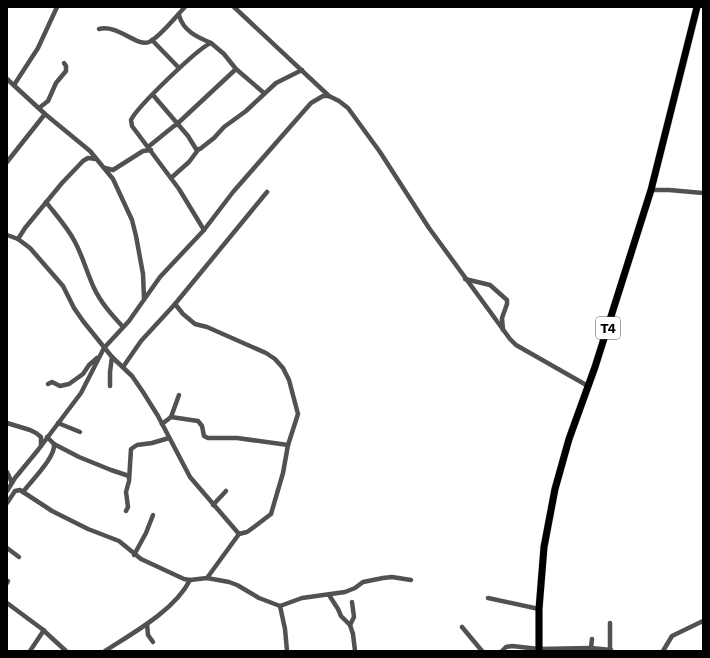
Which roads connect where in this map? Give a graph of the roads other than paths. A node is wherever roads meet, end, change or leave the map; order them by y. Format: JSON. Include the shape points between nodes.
{"nodes":[{"id":1,"x":57,"y":7,"type":"edge"},
{"id":2,"x":186,"y":7,"type":"edge"},
{"id":3,"x":234,"y":7,"type":"edge"},
{"id":4,"x":697,"y":7,"type":"edge"},
{"id":5,"x":178,"y":15,"type":"junction"},
{"id":6,"x":99,"y":28,"type":"dead end"},
{"id":7,"x":152,"y":40,"type":"junction"},
{"id":8,"x":211,"y":43,"type":"junction"},
{"id":9,"x":64,"y":63,"type":"dead end"},
{"id":10,"x":179,"y":68,"type":"junction"},
{"id":11,"x":236,"y":69,"type":"junction"},
{"id":12,"x":302,"y":70,"type":"junction"},
{"id":13,"x":7,"y":79,"type":"edge"},
{"id":14,"x":14,"y":85,"type":"junction"},
{"id":15,"x":264,"y":93,"type":"junction"},
{"id":16,"x":153,"y":95,"type":"junction"},
{"id":17,"x":329,"y":96,"type":"junction"},
{"id":18,"x":39,"y":108,"type":"junction"},
{"id":19,"x":45,"y":114,"type":"junction"},
{"id":20,"x":178,"y":124,"type":"junction"},
{"id":21,"x":144,"y":141,"type":"junction"},
{"id":22,"x":149,"y":149,"type":"junction"},
{"id":23,"x":198,"y":150,"type":"junction"},
{"id":24,"x":143,"y":151,"type":"junction"},
{"id":25,"x":96,"y":159,"type":"junction"},
{"id":26,"x":7,"y":162,"type":"edge"},
{"id":27,"x":103,"y":168,"type":"junction"},
{"id":28,"x":113,"y":170,"type":"junction"},
{"id":29,"x":171,"y":178,"type":"junction"},
{"id":30,"x":113,"y":179,"type":"junction"},
{"id":31,"x":651,"y":190,"type":"junction"},
{"id":32,"x":267,"y":192,"type":"dead end"},
{"id":33,"x":703,"y":193,"type":"edge"},
{"id":34,"x":46,"y":202,"type":"junction"},
{"id":35,"x":204,"y":230,"type":"junction"},
{"id":36,"x":7,"y":235,"type":"edge"},
{"id":37,"x":18,"y":239,"type":"junction"},
{"id":38,"x":465,"y":279,"type":"junction"},
{"id":39,"x":144,"y":298,"type":"junction"},
{"id":40,"x":175,"y":304,"type":"junction"},
{"id":41,"x":124,"y":327,"type":"junction"},
{"id":42,"x":504,"y":331,"type":"junction"},
{"id":43,"x":104,"y":348,"type":"junction"},
{"id":44,"x":99,"y":357,"type":"junction"},
{"id":45,"x":112,"y":357,"type":"junction"},
{"id":46,"x":123,"y":367,"type":"junction"},
{"id":47,"x":48,"y":384,"type":"dead end"},
{"id":48,"x":110,"y":386,"type":"dead end"},
{"id":49,"x":588,"y":386,"type":"junction"},
{"id":50,"x":179,"y":395,"type":"dead end"},
{"id":51,"x":171,"y":417,"type":"junction"},
{"id":52,"x":7,"y":422,"type":"edge"},
{"id":53,"x":58,"y":422,"type":"junction"},
{"id":54,"x":162,"y":424,"type":"junction"},
{"id":55,"x":80,"y":432,"type":"dead end"},
{"id":56,"x":47,"y":437,"type":"junction"},
{"id":57,"x":169,"y":438,"type":"junction"},
{"id":58,"x":54,"y":444,"type":"junction"},
{"id":59,"x":288,"y":445,"type":"junction"},
{"id":60,"x":41,"y":446,"type":"junction"},
{"id":61,"x":130,"y":470,"type":"junction"},
{"id":62,"x":7,"y":472,"type":"edge"},
{"id":63,"x":122,"y":473,"type":"junction"},
{"id":64,"x":130,"y":476,"type":"junction"},
{"id":65,"x":12,"y":483,"type":"junction"},
{"id":66,"x":7,"y":491,"type":"edge"},
{"id":67,"x":226,"y":491,"type":"dead end"},
{"id":68,"x":23,"y":492,"type":"junction"},
{"id":69,"x":7,"y":503,"type":"edge"},
{"id":70,"x":213,"y":505,"type":"junction"},
{"id":71,"x":126,"y":511,"type":"dead end"},
{"id":72,"x":153,"y":515,"type":"dead end"},
{"id":73,"x":239,"y":534,"type":"junction"},
{"id":74,"x":7,"y":548,"type":"edge"},
{"id":75,"x":134,"y":555,"type":"junction"},
{"id":76,"x":19,"y":557,"type":"dead end"},
{"id":77,"x":207,"y":578,"type":"junction"},
{"id":78,"x":190,"y":580,"type":"junction"},
{"id":79,"x":411,"y":580,"type":"dead end"},
{"id":80,"x":329,"y":595,"type":"junction"},
{"id":81,"x":488,"y":598,"type":"dead end"},
{"id":82,"x":352,"y":602,"type":"dead end"},
{"id":83,"x":7,"y":603,"type":"edge"},
{"id":84,"x":280,"y":606,"type":"junction"},
{"id":85,"x":539,"y":609,"type":"junction"},
{"id":86,"x":703,"y":621,"type":"edge"},
{"id":87,"x":610,"y":623,"type":"dead end"},
{"id":88,"x":147,"y":624,"type":"junction"},
{"id":89,"x":350,"y":625,"type":"junction"},
{"id":90,"x":462,"y":627,"type":"dead end"},
{"id":91,"x":44,"y":630,"type":"junction"},
{"id":92,"x":592,"y":639,"type":"dead end"},
{"id":93,"x":153,"y":642,"type":"dead end"},
{"id":94,"x":591,"y":648,"type":"junction"},
{"id":95,"x":539,"y":650,"type":"edge"},
{"id":96,"x":610,"y":650,"type":"edge"},
{"id":97,"x":30,"y":651,"type":"edge"},
{"id":98,"x":66,"y":651,"type":"edge"},
{"id":99,"x":106,"y":651,"type":"edge"},
{"id":100,"x":287,"y":651,"type":"edge"},
{"id":101,"x":355,"y":651,"type":"edge"},
{"id":102,"x":482,"y":651,"type":"edge"},
{"id":103,"x":502,"y":651,"type":"edge"},
{"id":104,"x":663,"y":651,"type":"edge"}],
"edges":[{"from":1,"to":14,"type":"street","via":[[38,48]]},
{"from":2,"to":5,"type":"street"},
{"from":3,"to":12,"type":"street"},
{"from":4,"to":31,"type":"highway","number":"T4"},
{"from":5,"to":7,"type":"street"},
{"from":5,"to":8,"type":"street","via":[[191,33]]},
{"from":6,"to":7,"type":"street","via":[[108,27],[119,31],[140,43]]},
{"from":7,"to":10,"type":"street"},
{"from":8,"to":10,"type":"street"},
{"from":8,"to":11,"type":"street"},
{"from":9,"to":18,"type":"street","via":[[66,70],[56,83],[48,101]]},
{"from":10,"to":16,"type":"street"},
{"from":11,"to":15,"type":"street"},
{"from":11,"to":20,"type":"street"},
{"from":12,"to":15,"type":"street","via":[[284,78]]},
{"from":12,"to":17,"type":"street"},
{"from":13,"to":14,"type":"street"},
{"from":14,"to":18,"type":"street"},
{"from":15,"to":23,"type":"street"},
{"from":16,"to":20,"type":"street"},
{"from":16,"to":21,"type":"street","via":[[131,120],[132,126]]},
{"from":17,"to":35,"type":"street","via":[[323,96],[311,103],[233,192]]},
{"from":17,"to":38,"type":"street","via":[[348,108],[369,136]]},
{"from":18,"to":19,"type":"street"},
{"from":19,"to":25,"type":"street"},
{"from":19,"to":26,"type":"street"},
{"from":20,"to":22,"type":"street"},
{"from":20,"to":23,"type":"street"},
{"from":21,"to":22,"type":"street"},
{"from":21,"to":24,"type":"street"},
{"from":22,"to":24,"type":"street"},
{"from":22,"to":29,"type":"street"},
{"from":23,"to":29,"type":"street"},
{"from":24,"to":28,"type":"street"},
{"from":25,"to":27,"type":"street"},
{"from":25,"to":34,"type":"street","via":[[88,158],[83,161]]},
{"from":27,"to":28,"type":"street"},
{"from":27,"to":30,"type":"street"},
{"from":28,"to":30,"type":"street"},
{"from":29,"to":35,"type":"street"},
{"from":30,"to":39,"type":"street","via":[[132,220],[143,274]]},
{"from":31,"to":33,"type":"street"},
{"from":31,"to":49,"type":"highway","number":"T4"},
{"from":32,"to":40,"type":"street"},
{"from":34,"to":37,"type":"street"},
{"from":34,"to":41,"type":"street","via":[[75,241],[102,302]]},
{"from":35,"to":39,"type":"street","via":[[166,269]]},
{"from":36,"to":37,"type":"street"},
{"from":37,"to":43,"type":"street","via":[[30,248],[63,286],[74,308]]},
{"from":38,"to":42,"type":"street"},
{"from":38,"to":42,"type":"street","via":[[490,286],[506,300],[502,318]]},
{"from":39,"to":41,"type":"street"},
{"from":40,"to":46,"type":"street","via":[[141,341]]},
{"from":40,"to":59,"type":"street","via":[[195,324],[266,353],[283,368],[298,414]]},
{"from":41,"to":43,"type":"street"},
{"from":42,"to":49,"type":"street","via":[[516,345]]},
{"from":43,"to":44,"type":"street"},
{"from":43,"to":45,"type":"street"},
{"from":44,"to":47,"type":"street","via":[[69,384]]},
{"from":44,"to":53,"type":"street","via":[[81,393]]},
{"from":45,"to":46,"type":"street"},
{"from":45,"to":48,"type":"street"},
{"from":46,"to":54,"type":"street"},
{"from":49,"to":85,"type":"highway","number":"T4","via":[[555,489],[544,547]]},
{"from":50,"to":51,"type":"street"},
{"from":51,"to":54,"type":"street"},
{"from":51,"to":59,"type":"street","via":[[198,421],[204,436],[208,438],[237,438]]},
{"from":52,"to":60,"type":"street","via":[[36,433],[41,437]]},
{"from":53,"to":55,"type":"street"},
{"from":53,"to":56,"type":"street"},
{"from":54,"to":57,"type":"street"},
{"from":56,"to":58,"type":"street"},
{"from":56,"to":60,"type":"street"},
{"from":57,"to":61,"type":"street","via":[[152,444],[133,446],[130,452]]},
{"from":57,"to":70,"type":"street","via":[[190,477]]},
{"from":58,"to":63,"type":"street","via":[[79,457]]},
{"from":58,"to":68,"type":"street","via":[[52,455]]},
{"from":59,"to":73,"type":"street","via":[[271,514],[247,532]]},
{"from":60,"to":65,"type":"street"},
{"from":61,"to":63,"type":"street"},
{"from":61,"to":64,"type":"street"},
{"from":62,"to":65,"type":"street"},
{"from":63,"to":64,"type":"street"},
{"from":64,"to":71,"type":"street","via":[[126,492]]},
{"from":65,"to":66,"type":"street"},
{"from":67,"to":70,"type":"street"},
{"from":68,"to":69,"type":"street","via":[[15,491]]},
{"from":68,"to":75,"type":"street","via":[[52,511],[119,542]]},
{"from":70,"to":73,"type":"street"},
{"from":72,"to":75,"type":"street"},
{"from":73,"to":77,"type":"street"},
{"from":74,"to":76,"type":"street"},
{"from":75,"to":78,"type":"street"},
{"from":77,"to":78,"type":"street"},
{"from":77,"to":84,"type":"street","via":[[237,585],[259,598]]},
{"from":78,"to":88,"type":"street","via":[[183,592]]},
{"from":79,"to":80,"type":"street","via":[[383,578],[363,582],[345,592]]},
{"from":80,"to":84,"type":"street","via":[[302,598]]},
{"from":80,"to":89,"type":"street","via":[[341,616]]},
{"from":81,"to":85,"type":"street"},
{"from":82,"to":89,"type":"street","via":[[354,617]]},
{"from":83,"to":91,"type":"street"},
{"from":84,"to":100,"type":"street"},
{"from":85,"to":95,"type":"highway","number":"T4"},
{"from":86,"to":104,"type":"street","via":[[672,636]]},
{"from":87,"to":96,"type":"street"},
{"from":88,"to":93,"type":"street","via":[[148,635]]},
{"from":88,"to":99,"type":"street"},
{"from":89,"to":101,"type":"street"},
{"from":90,"to":102,"type":"street"},
{"from":91,"to":97,"type":"street"},
{"from":91,"to":98,"type":"street"},
{"from":92,"to":94,"type":"street"},
{"from":94,"to":95,"type":"street"},
{"from":94,"to":96,"type":"street"},
{"from":95,"to":103,"type":"street","via":[[512,646]]}]}
